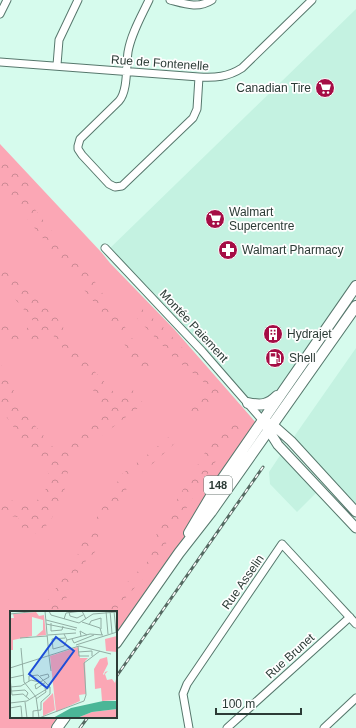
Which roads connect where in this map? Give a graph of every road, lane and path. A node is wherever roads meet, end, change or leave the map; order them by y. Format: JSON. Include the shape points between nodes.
{"nodes":[{"id":1,"x":7,"y":0,"type":"edge"},
{"id":2,"x":78,"y":0,"type":"edge"},
{"id":3,"x":149,"y":0,"type":"edge"},
{"id":4,"x":170,"y":0,"type":"edge"},
{"id":5,"x":212,"y":0,"type":"edge"},
{"id":6,"x":312,"y":0,"type":"edge"},
{"id":7,"x":0,"y":14,"type":"edge"},
{"id":8,"x":0,"y":62,"type":"edge"},
{"id":9,"x":57,"y":65,"type":"junction"},
{"id":10,"x":126,"y":71,"type":"junction"},
{"id":11,"x":199,"y":77,"type":"junction"},
{"id":12,"x":105,"y":248,"type":"dead end"},
{"id":13,"x":356,"y":286,"type":"edge"},
{"id":14,"x":356,"y":306,"type":"edge"},
{"id":15,"x":292,"y":380,"type":"junction"},
{"id":16,"x":248,"y":403,"type":"junction"},
{"id":17,"x":268,"y":426,"type":"junction"},
{"id":18,"x":356,"y":512,"type":"edge"},
{"id":19,"x":356,"y":528,"type":"edge"},
{"id":20,"x":350,"y":617,"type":"junction"},
{"id":21,"x":356,"y":624,"type":"edge"},
{"id":22,"x":117,"y":642,"type":"edge"},
{"id":23,"x":356,"y":698,"type":"edge"},
{"id":24,"x":64,"y":718,"type":"edge"},
{"id":25,"x":57,"y":728,"type":"edge"},
{"id":26,"x":189,"y":728,"type":"edge"},
{"id":27,"x":227,"y":728,"type":"edge"},
{"id":28,"x":324,"y":728,"type":"edge"}],
"edges":[{"from":1,"to":7,"type":"street"},
{"from":2,"to":9,"type":"street","via":[[59,40]]},
{"from":3,"to":10,"type":"street","via":[[130,39]]},
{"from":4,"to":5,"type":"street","via":[[194,5]]},
{"from":6,"to":11,"type":"street","name":"Rue de Fontenelle","via":[[237,71],[219,77]]},
{"from":8,"to":9,"type":"street","name":"Rue de Fontenelle"},
{"from":9,"to":10,"type":"street","name":"Rue de Fontenelle"},
{"from":10,"to":11,"type":"street","name":"Rue de Fontenelle"},
{"from":10,"to":11,"type":"street","via":[[123,97],[83,136],[78,146],[82,155],[108,184],[115,187],[126,183],[193,118],[197,109]]},
{"from":12,"to":16,"type":"street","name":"Montée Paiement"},
{"from":13,"to":15,"type":"main road","number":"148"},
{"from":14,"to":17,"type":"main road","number":"148"},
{"from":15,"to":16,"type":"main road","via":[[269,403],[260,406]]},
{"from":15,"to":17,"type":"main road","number":"148"},
{"from":16,"to":17,"type":"street","name":"Montée Paiement"},
{"from":17,"to":18,"type":"main road","name":"Montée Paiement","via":[[291,441]]},
{"from":17,"to":19,"type":"main road","name":"Montée Paiement","via":[[283,451]]},
{"from":17,"to":22,"type":"main road","number":"148","via":[[214,491],[179,553]]},
{"from":20,"to":21,"type":"street","name":"Rue Asselin"},
{"from":20,"to":26,"type":"street","name":"Rue Asselin","via":[[282,544],[186,684],[183,694]]},
{"from":20,"to":27,"type":"street","name":"Rue Brunet"},
{"from":23,"to":28,"type":"street"},
{"from":24,"to":25,"type":"main road"}]}
